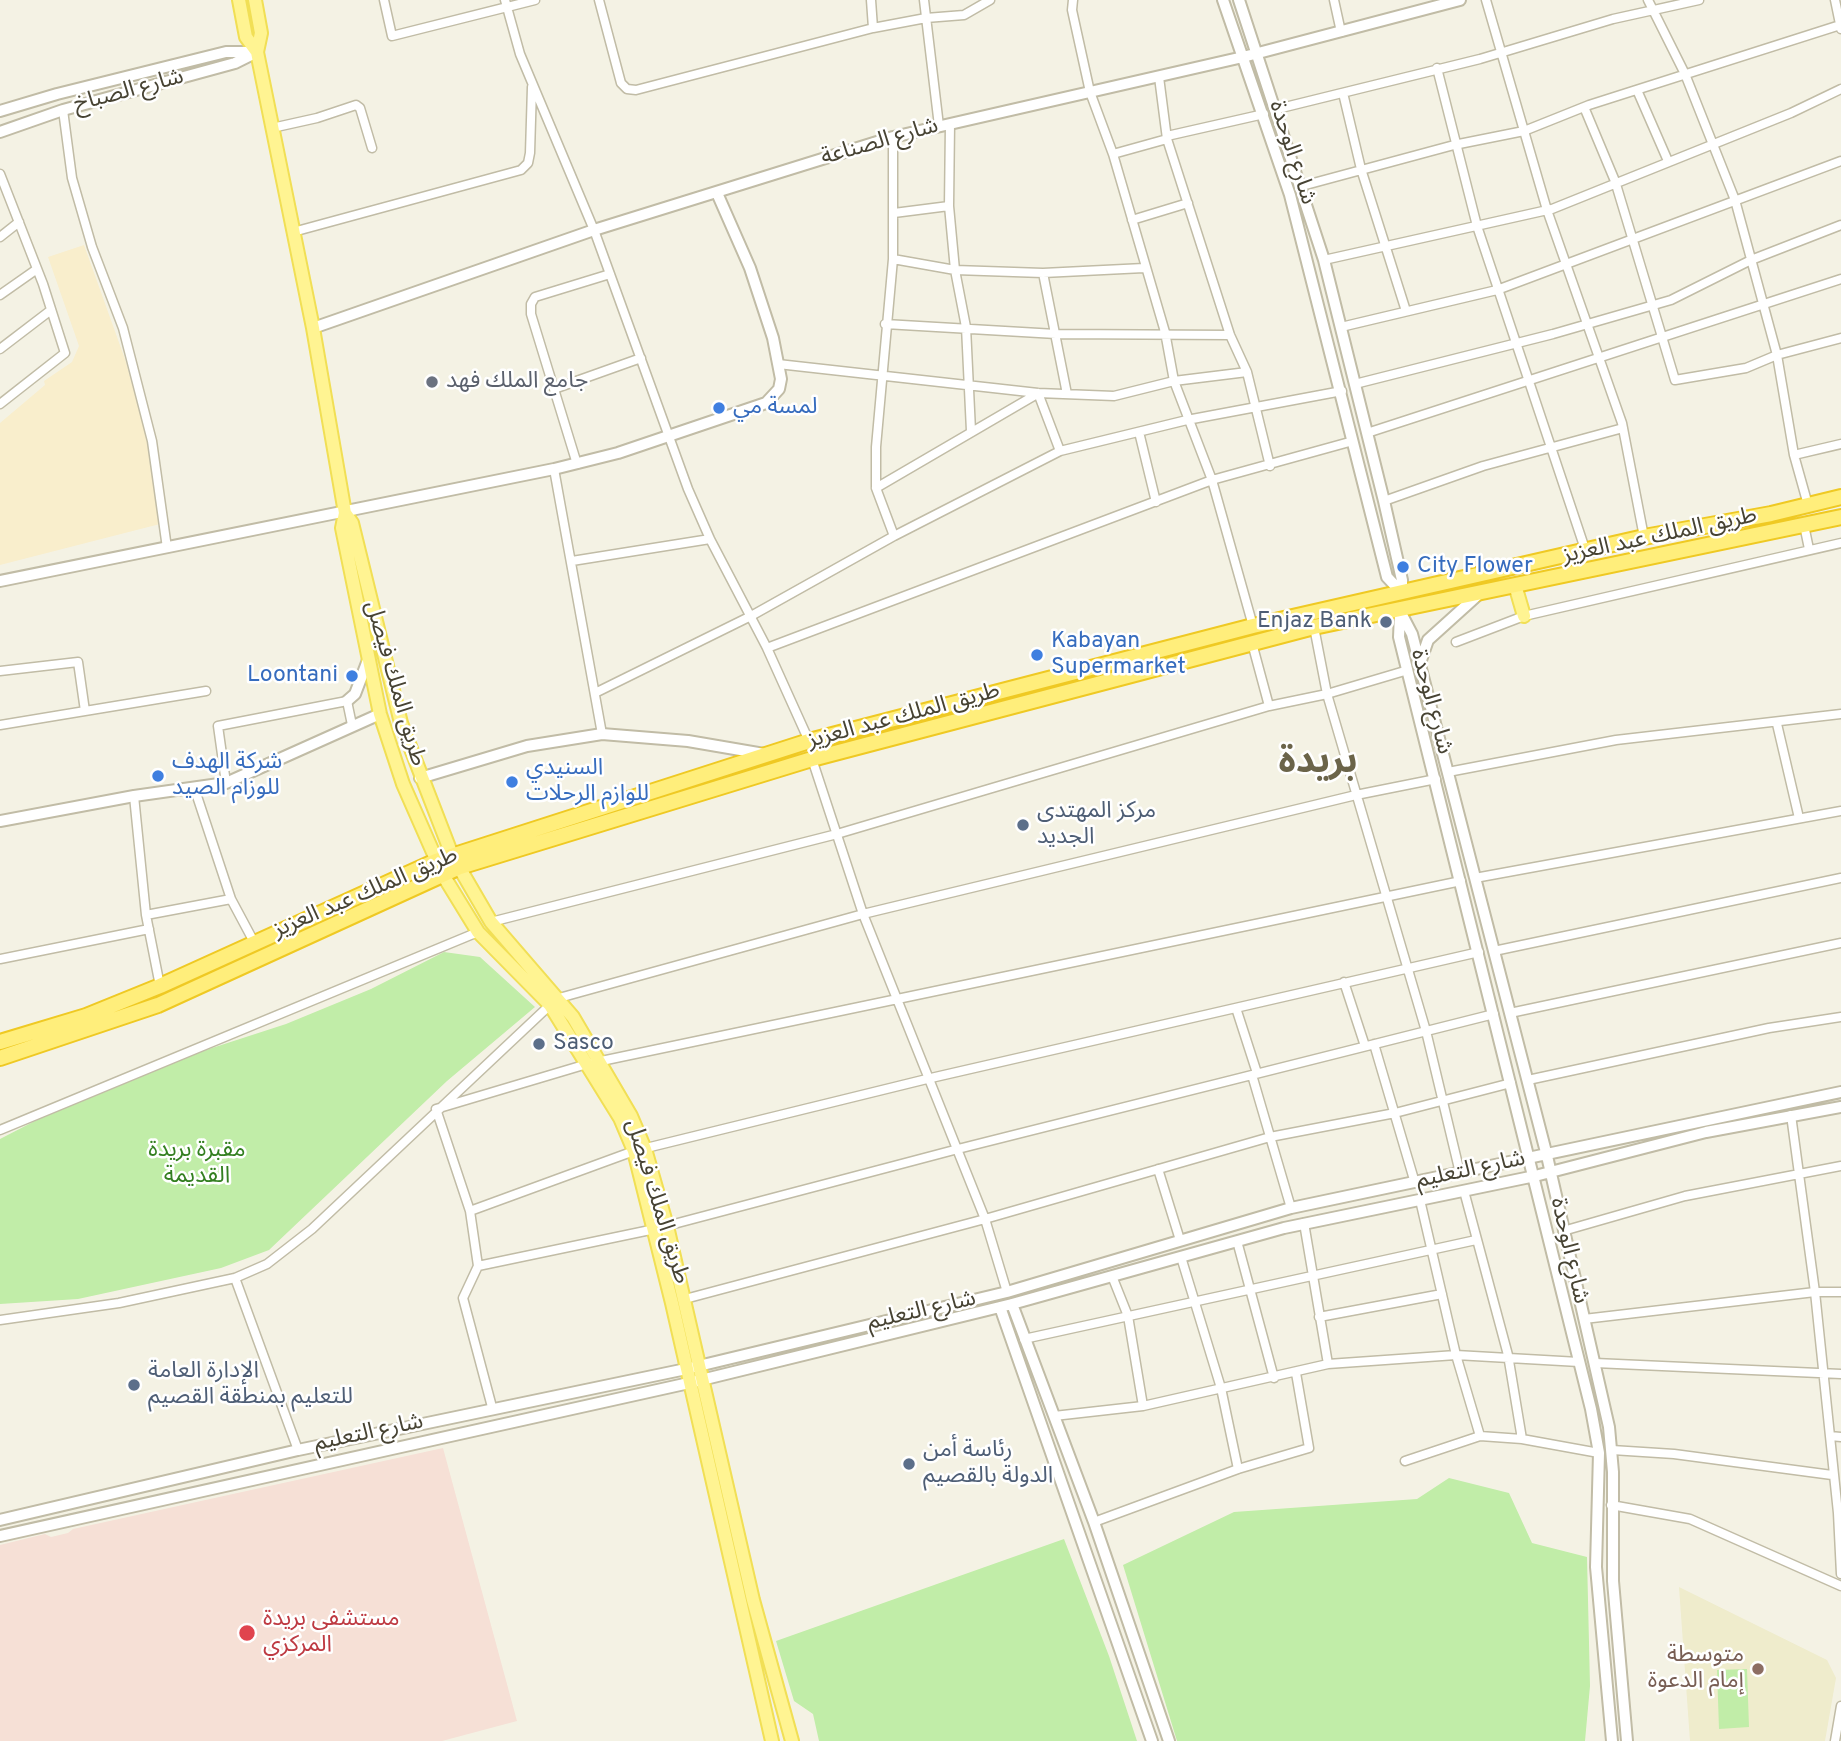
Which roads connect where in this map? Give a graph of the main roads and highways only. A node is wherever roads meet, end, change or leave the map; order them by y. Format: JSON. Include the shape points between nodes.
{"nodes":[{"id":1,"x":239,"y":0,"type":"edge"},
{"id":2,"x":255,"y":0,"type":"edge"},
{"id":3,"x":257,"y":52,"type":"junction"},
{"id":4,"x":1841,"y":497,"type":"edge"},
{"id":5,"x":345,"y":513,"type":"junction"},
{"id":6,"x":1841,"y":517,"type":"edge"},
{"id":7,"x":1515,"y":585,"type":"junction"},
{"id":8,"x":1524,"y":617,"type":"road end"},
{"id":9,"x":456,"y":861,"type":"junction"},
{"id":10,"x":439,"y":868,"type":"junction"},
{"id":11,"x":554,"y":1002,"type":"junction"},
{"id":12,"x":0,"y":1042,"type":"edge"},
{"id":13,"x":0,"y":1058,"type":"edge"},
{"id":14,"x":661,"y":1228,"type":"junction"},
{"id":15,"x":696,"y":1381,"type":"junction"},
{"id":16,"x":772,"y":1741,"type":"edge"},
{"id":17,"x":792,"y":1741,"type":"edge"}],
"edges":[{"from":1,"to":3,"type":"main road","name":"طريق الملك فيصل","via":[[246,37]]},
{"from":2,"to":3,"type":"main road","name":"طريق الملك فيصل","via":[[261,33]]},
{"from":3,"to":5,"type":"main road","name":"طريق الملك فيصل"},
{"from":4,"to":9,"type":"highway","name":"طريق الملك عبد العزيز","via":[[1252,626],[809,741]]},
{"from":5,"to":9,"type":"main road","name":"طريق الملك فيصل","via":[[352,523],[401,723]]},
{"from":5,"to":10,"type":"main road","name":"طريق الملك فيصل","via":[[342,528],[380,714],[403,785]]},
{"from":6,"to":7,"type":"highway","name":"طريق الملك عبد العزيز"},
{"from":7,"to":8,"type":"main road"},
{"from":7,"to":9,"type":"highway","name":"طريق الملك عبد العزيز","via":[[1252,643],[812,759]]},
{"from":9,"to":10,"type":"highway","name":"طريق الملك عبد العزيز"},
{"from":9,"to":11,"type":"main road","name":"طريق الملك فيصل","via":[[491,922]]},
{"from":10,"to":11,"type":"main road","name":"طريق الملك فيصل","via":[[478,932]]},
{"from":10,"to":12,"type":"highway","name":"طريق الملك عبد العزيز","via":[[86,1016]]},
{"from":10,"to":13,"type":"highway","name":"طريق الملك عبد العزيز","via":[[159,1005]]},
{"from":11,"to":14,"type":"main road","name":"طريق الملك فيصل","via":[[631,1116]]},
{"from":14,"to":15,"type":"main road","name":"طريق الملك فيصل","via":[[686,1369]]},
{"from":14,"to":15,"type":"main road","name":"طريق الملك فيصل","via":[[685,1299],[700,1365]]},
{"from":15,"to":16,"type":"main road","name":"طريق الملك فيصل"},
{"from":15,"to":17,"type":"main road","name":"طريق الملك فيصل"}]}
